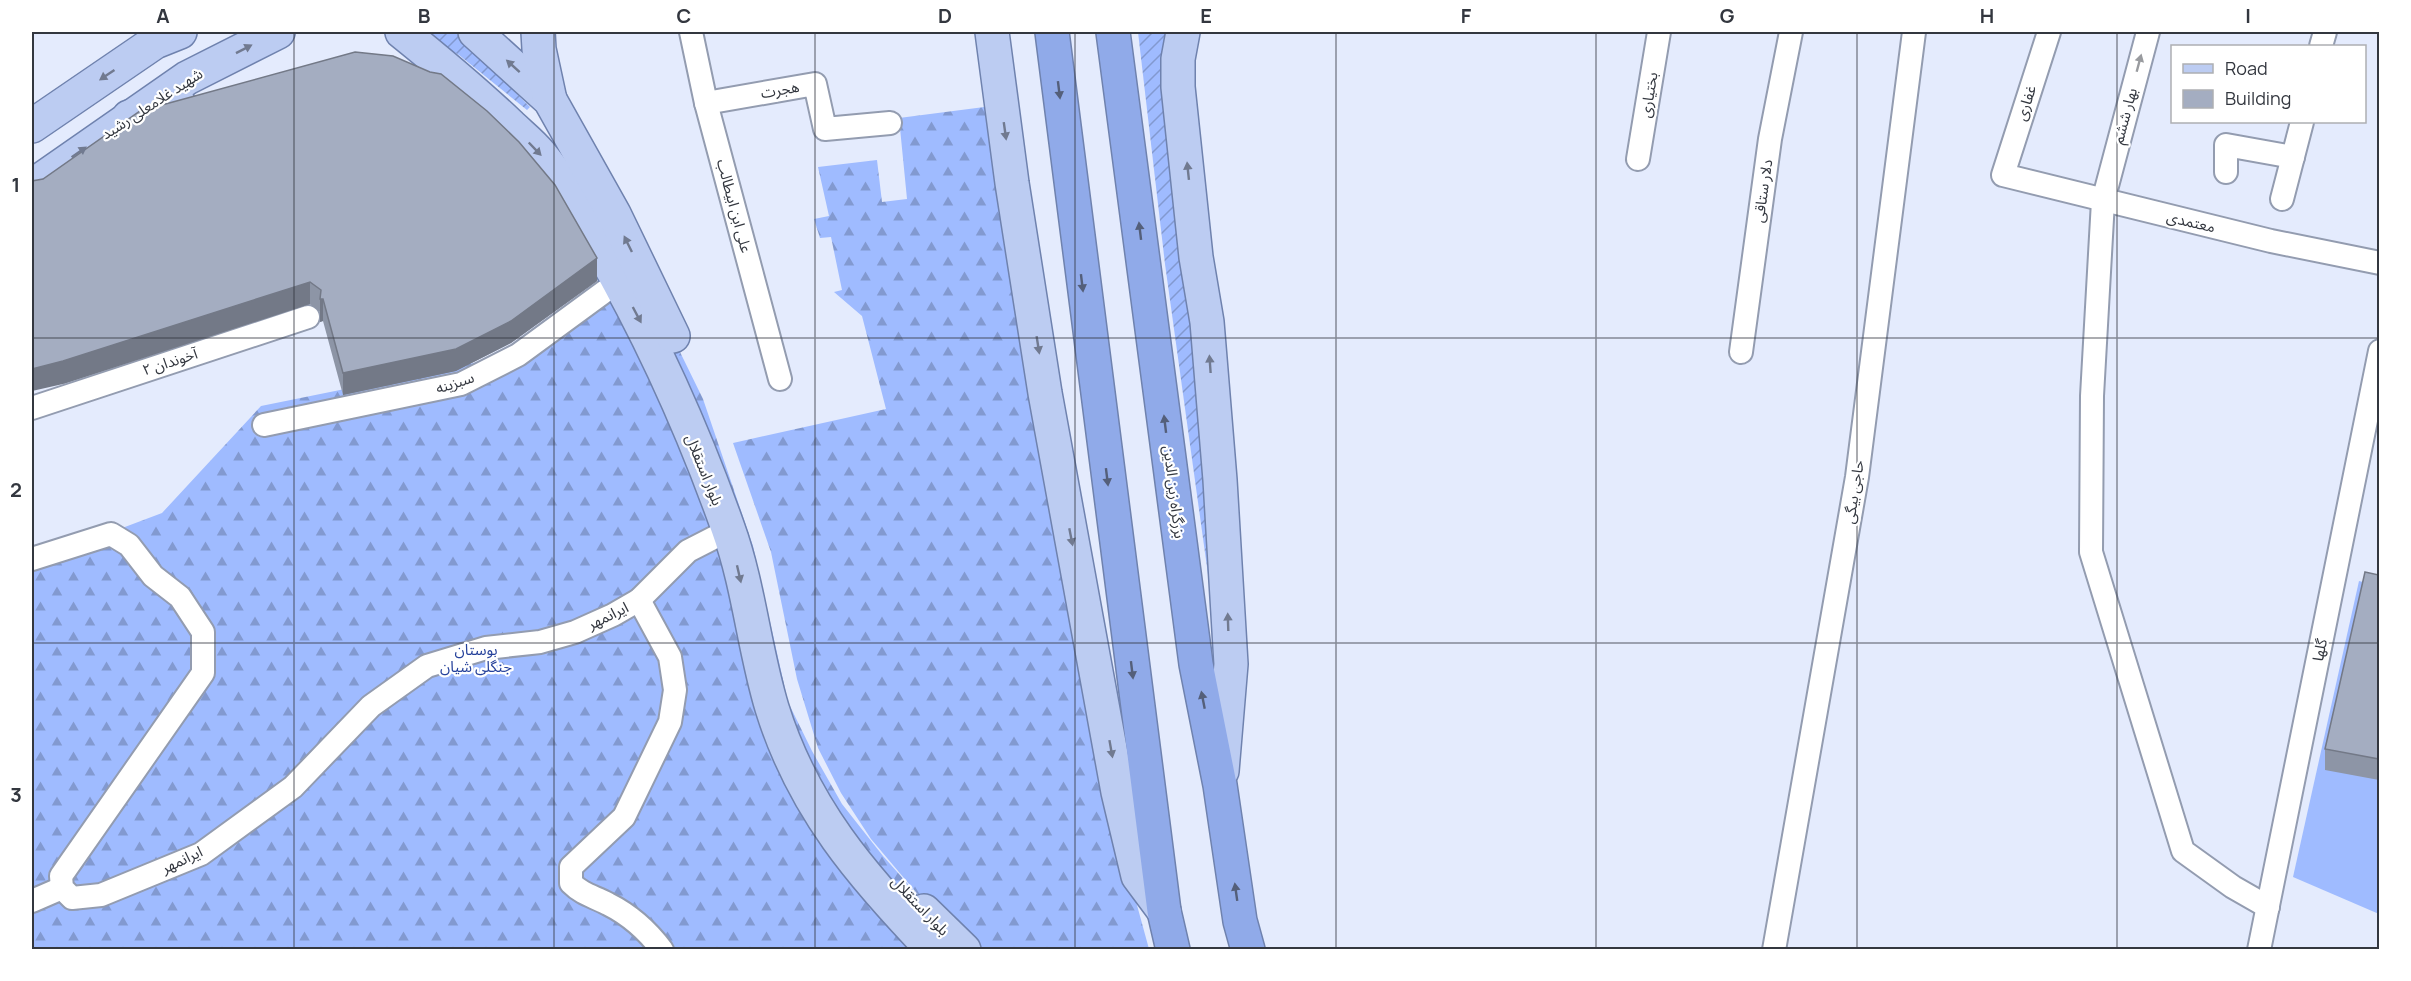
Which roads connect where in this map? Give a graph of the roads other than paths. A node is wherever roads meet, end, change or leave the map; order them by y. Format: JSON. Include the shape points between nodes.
{"nodes":[{"id":1,"x":278,"y":32,"type":"edge"},
{"id":2,"x":402,"y":32,"type":"edge"},
{"id":3,"x":475,"y":32,"type":"edge"},
{"id":4,"x":538,"y":32,"type":"edge"},
{"id":5,"x":691,"y":32,"type":"edge"},
{"id":6,"x":992,"y":32,"type":"edge"},
{"id":7,"x":1052,"y":32,"type":"edge"},
{"id":8,"x":1113,"y":32,"type":"edge"},
{"id":9,"x":1184,"y":32,"type":"edge"},
{"id":10,"x":1659,"y":32,"type":"edge"},
{"id":11,"x":1791,"y":32,"type":"edge"},
{"id":12,"x":1914,"y":32,"type":"edge"},
{"id":13,"x":2049,"y":32,"type":"edge"},
{"id":14,"x":2148,"y":32,"type":"edge"},
{"id":15,"x":167,"y":35,"type":"edge"},
{"id":16,"x":381,"y":56,"type":"edge"},
{"id":17,"x":237,"y":85,"type":"edge"},
{"id":18,"x":550,"y":100,"type":"junction"},
{"id":19,"x":706,"y":103,"type":"junction"},
{"id":20,"x":493,"y":109,"type":"junction"},
{"id":21,"x":129,"y":117,"type":"junction"},
{"id":22,"x":890,"y":123,"type":"dead end"},
{"id":23,"x":2302,"y":123,"type":"edge"},
{"id":24,"x":32,"y":126,"type":"edge"},
{"id":25,"x":2293,"y":158,"type":"junction"},
{"id":26,"x":1638,"y":159,"type":"dead end"},
{"id":27,"x":2226,"y":172,"type":"dead end"},
{"id":28,"x":2003,"y":175,"type":"joint"},
{"id":29,"x":32,"y":186,"type":"edge"},
{"id":30,"x":2282,"y":199,"type":"dead end"},
{"id":31,"x":2103,"y":201,"type":"junction"},
{"id":32,"x":2379,"y":263,"type":"edge"},
{"id":33,"x":619,"y":281,"type":"junction"},
{"id":34,"x":308,"y":317,"type":"dead end"},
{"id":35,"x":1741,"y":352,"type":"dead end"},
{"id":36,"x":2378,"y":362,"type":"edge"},
{"id":37,"x":780,"y":379,"type":"dead end"},
{"id":38,"x":32,"y":408,"type":"edge"},
{"id":39,"x":264,"y":425,"type":"dead end"},
{"id":40,"x":729,"y":530,"type":"junction"},
{"id":41,"x":32,"y":559,"type":"edge"},
{"id":42,"x":639,"y":600,"type":"junction"},
{"id":43,"x":1220,"y":784,"type":"junction"},
{"id":44,"x":62,"y":888,"type":"junction"},
{"id":45,"x":32,"y":901,"type":"edge"},
{"id":46,"x":2268,"y":907,"type":"junction"},
{"id":47,"x":1164,"y":911,"type":"junction"},
{"id":48,"x":662,"y":950,"type":"edge"},
{"id":49,"x":933,"y":950,"type":"edge"},
{"id":50,"x":964,"y":950,"type":"edge"},
{"id":51,"x":1173,"y":950,"type":"edge"},
{"id":52,"x":1248,"y":950,"type":"edge"},
{"id":53,"x":1774,"y":950,"type":"edge"},
{"id":54,"x":2259,"y":950,"type":"edge"}],
"edges":[{"from":21,"to":1,"type":"main road","name":"شهید غلامعلی رشید","one_way":true,"via":[[187,78]]},
{"from":2,"to":20,"type":"main road","name":"بلوار استقلال"},
{"from":18,"to":3,"type":"main road","name":"بلوار استقلال","one_way":true},
{"from":4,"to":18,"type":"main road"},
{"from":5,"to":19,"type":"street","name":"علی ابن ابیطالب"},
{"from":6,"to":47,"type":"main road","one_way":true,"via":[[1045,393],[1118,792],[1138,876]]},
{"from":7,"to":47,"type":"highway","one_way":true},
{"from":43,"to":8,"type":"highway","name":"بزرگراه زین الدین","one_way":true,"via":[[1196,664]]},
{"from":43,"to":9,"type":"main road","one_way":true,"via":[[1231,664],[1207,322],[1196,257],[1179,87],[1178,59]]},
{"from":10,"to":26,"type":"street","name":"بختیاری"},
{"from":11,"to":35,"type":"street","name":"دلار ستاقی","via":[[1770,139]]},
{"from":12,"to":53,"type":"street","name":"حاجی بیگی","via":[[1857,477]]},
{"from":13,"to":28,"type":"street","name":"غفاری"},
{"from":31,"to":14,"type":"street","name":"بهار ششم","one_way":true},
{"from":15,"to":24,"type":"main road","one_way":true},
{"from":16,"to":20,"type":"main road","via":[[410,62]]},
{"from":17,"to":21,"type":"main road"},
{"from":50,"to":18,"type":"main road","name":"بلوار استقلال","one_way":true,"via":[[851,828],[820,777],[791,700],[750,522],[675,340],[614,214]]},
{"from":19,"to":22,"type":"street","name":"هجرت","via":[[815,84],[825,129]]},
{"from":19,"to":37,"type":"street","name":"علی ابن ابیطالب"},
{"from":20,"to":33,"type":"main road","name":"بلوار استقلال","one_way":true,"via":[[540,154]]},
{"from":29,"to":21,"type":"main road","name":"شهید غلامعلی رشید","one_way":true},
{"from":23,"to":25,"type":"street"},
{"from":25,"to":27,"type":"street","via":[[2226,145]]},
{"from":25,"to":30,"type":"street"},
{"from":28,"to":31,"type":"street","name":"معتمدی"},
{"from":31,"to":32,"type":"street","name":"معتمدی"},
{"from":31,"to":46,"type":"street","name":"بهار ششم","via":[[2092,396],[2091,552],[2183,851]]},
{"from":33,"to":39,"type":"street","name":"سبزینه","via":[[519,355],[461,384]]},
{"from":33,"to":40,"type":"main road","name":"بلوار استقلال","one_way":true,"via":[[656,352]]},
{"from":34,"to":38,"type":"street","name":"آخوندان ۲"},
{"from":36,"to":46,"type":"street","name":"گلها"},
{"from":40,"to":42,"type":"street","name":"ایرانمهر","via":[[688,551]]},
{"from":40,"to":49,"type":"main road","name":"بلوار استقلال","one_way":true,"via":[[771,707],[803,786],[840,846]]},
{"from":41,"to":44,"type":"street","via":[[111,534],[129,545],[153,576],[180,597],[203,632],[203,673],[61,876]]},
{"from":42,"to":44,"type":"street","name":"ایرانمهر","via":[[575,632],[540,642],[486,648],[427,666],[371,706],[293,787],[201,854],[101,896],[72,898]]},
{"from":42,"to":48,"type":"street","via":[[670,657],[675,690],[670,722],[624,817],[571,867],[571,883],[582,894],[630,916]]},
{"from":52,"to":43,"type":"highway","name":"بزرگراه زین الدین","one_way":true,"via":[[1240,921]]},
{"from":44,"to":45,"type":"street"},
{"from":46,"to":54,"type":"street","name":"گلها"},
{"from":47,"to":51,"type":"highway"}]}
